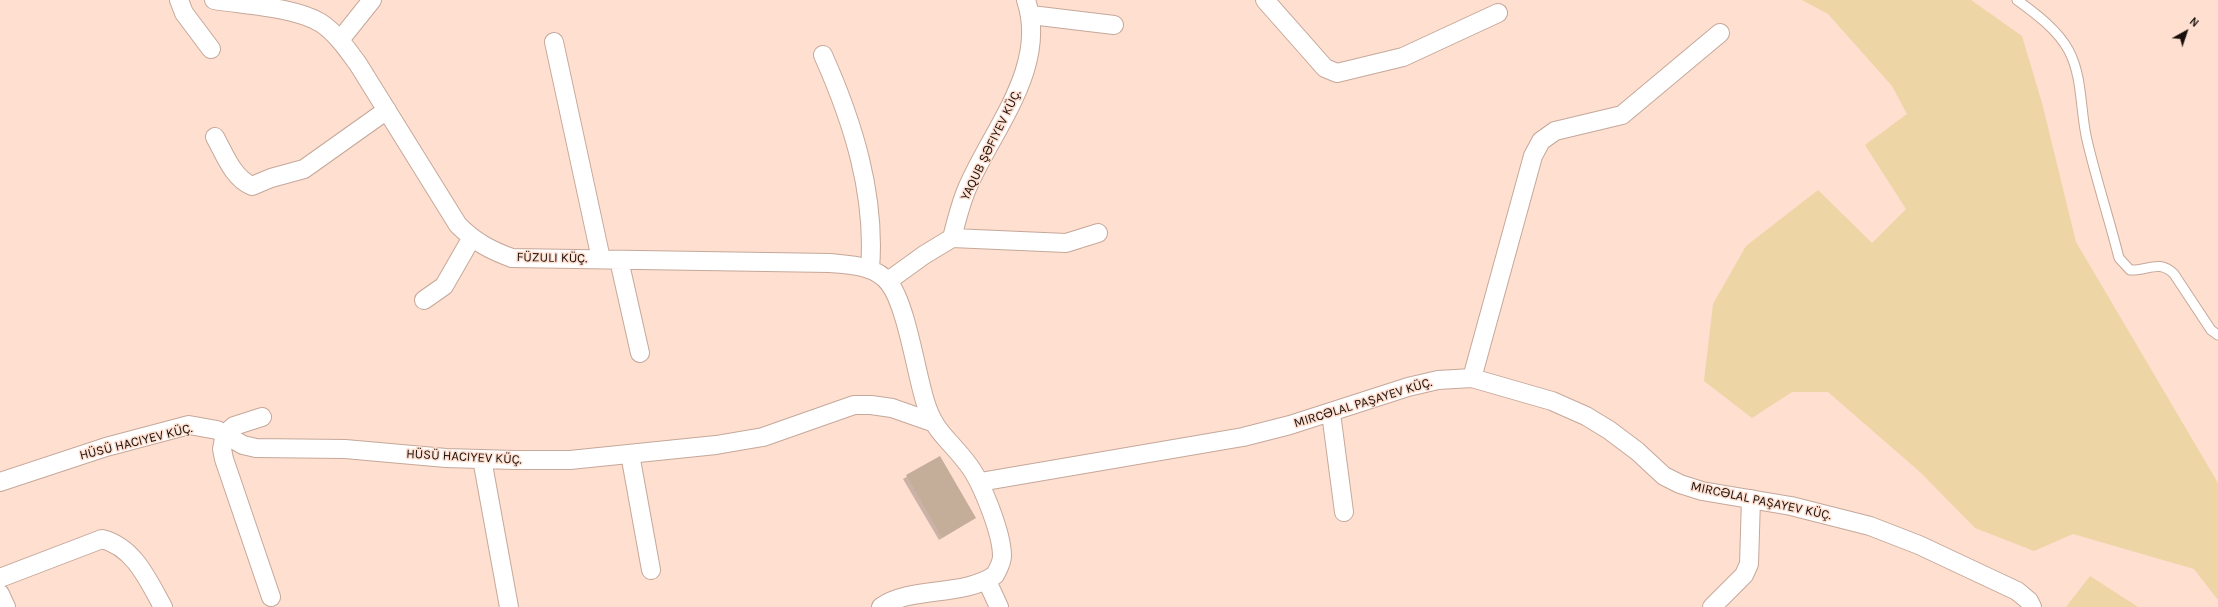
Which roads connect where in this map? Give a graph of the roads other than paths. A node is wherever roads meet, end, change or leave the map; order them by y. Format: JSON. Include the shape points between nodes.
{"nodes":[{"id":1,"x":179,"y":0,"type":"edge"},
{"id":2,"x":214,"y":0,"type":"edge"},
{"id":3,"x":372,"y":0,"type":"edge"},
{"id":4,"x":1265,"y":0,"type":"edge"},
{"id":5,"x":2017,"y":0,"type":"edge"},
{"id":6,"x":1029,"y":8,"type":"edge"},
{"id":7,"x":1498,"y":13,"type":"dead end"},
{"id":8,"x":1114,"y":25,"type":"dead end"},
{"id":9,"x":1720,"y":33,"type":"dead end"},
{"id":10,"x":340,"y":40,"type":"junction"},
{"id":11,"x":554,"y":42,"type":"dead end"},
{"id":12,"x":211,"y":49,"type":"dead end"},
{"id":13,"x":822,"y":55,"type":"dead end"},
{"id":14,"x":387,"y":110,"type":"junction"},
{"id":15,"x":215,"y":137,"type":"dead end"},
{"id":16,"x":1098,"y":233,"type":"dead end"},
{"id":17,"x":952,"y":238,"type":"junction"},
{"id":18,"x":471,"y":239,"type":"junction"},
{"id":19,"x":610,"y":260,"type":"junction"},
{"id":20,"x":870,"y":269,"type":"junction"},
{"id":21,"x":888,"y":281,"type":"junction"},
{"id":22,"x":424,"y":300,"type":"dead end"},
{"id":23,"x":2218,"y":336,"type":"edge"},
{"id":24,"x":640,"y":353,"type":"dead end"},
{"id":25,"x":1472,"y":378,"type":"junction"},
{"id":26,"x":1331,"y":413,"type":"junction"},
{"id":27,"x":262,"y":417,"type":"dead end"},
{"id":28,"x":932,"y":422,"type":"junction"},
{"id":29,"x":225,"y":434,"type":"junction"},
{"id":30,"x":630,"y":454,"type":"junction"},
{"id":31,"x":482,"y":459,"type":"junction"},
{"id":32,"x":0,"y":482,"type":"edge"},
{"id":33,"x":980,"y":482,"type":"junction"},
{"id":34,"x":1750,"y":499,"type":"junction"},
{"id":35,"x":1344,"y":512,"type":"dead end"},
{"id":36,"x":651,"y":570,"type":"dead end"},
{"id":37,"x":0,"y":578,"type":"edge"},
{"id":38,"x":987,"y":581,"type":"junction"},
{"id":39,"x":0,"y":594,"type":"edge"},
{"id":40,"x":271,"y":597,"type":"dead end"},
{"id":41,"x":6,"y":607,"type":"edge"},
{"id":42,"x":164,"y":607,"type":"edge"},
{"id":43,"x":509,"y":607,"type":"edge"},
{"id":44,"x":881,"y":607,"type":"edge"},
{"id":45,"x":999,"y":607,"type":"edge"},
{"id":46,"x":1712,"y":607,"type":"edge"},
{"id":47,"x":2032,"y":607,"type":"edge"}],
"edges":[{"from":1,"to":12,"type":"street","via":[[184,13]]},
{"from":2,"to":10,"type":"street","name":"FÜZULI KÜÇ.","via":[[302,14],[321,24]]},
{"from":3,"to":10,"type":"street"},
{"from":4,"to":7,"type":"street","via":[[1325,68],[1337,72],[1404,57]]},
{"from":5,"to":23,"type":"lane","via":[[2032,10],[2051,29],[2068,49],[2076,66],[2087,139],[2120,258],[2130,270],[2141,270],[2157,265],[2168,267],[2211,330]]},
{"from":6,"to":8,"type":"street"},
{"from":6,"to":17,"type":"street","name":"YAQUB ŞƏFIYEV KÜÇ.","via":[[1031,38],[1023,79],[966,192]]},
{"from":9,"to":25,"type":"street","via":[[1622,115],[1555,131],[1541,141],[1532,156]]},
{"from":10,"to":14,"type":"street","name":"FÜZULI KÜÇ."},
{"from":11,"to":19,"type":"street"},
{"from":13,"to":20,"type":"street","via":[[841,96],[859,153],[867,196],[872,248]]},
{"from":14,"to":15,"type":"street","via":[[304,169],[252,186],[237,176]]},
{"from":14,"to":18,"type":"street","name":"FÜZULI KÜÇ.","via":[[458,225]]},
{"from":16,"to":17,"type":"street","via":[[1066,243]]},
{"from":17,"to":21,"type":"street"},
{"from":18,"to":19,"type":"street","name":"FÜZULI KÜÇ.","via":[[486,249],[512,258]]},
{"from":18,"to":22,"type":"street","via":[[444,286]]},
{"from":19,"to":20,"type":"street","name":"FÜZULI KÜÇ.","via":[[830,263]]},
{"from":19,"to":24,"type":"street"},
{"from":20,"to":21,"type":"street","name":"FÜZULI KÜÇ."},
{"from":21,"to":28,"type":"street","via":[[898,299]]},
{"from":25,"to":26,"type":"street","name":"MIRCƏLAL PAŞAYEV KÜÇ.","via":[[1438,380],[1408,387]]},
{"from":25,"to":34,"type":"street","name":"MIRCƏLAL PAŞAYEV KÜÇ.","via":[[1552,401],[1586,416],[1615,434],[1664,476],[1680,484],[1702,491]]},
{"from":26,"to":33,"type":"street","name":"MIRCƏLAL PAŞAYEV KÜÇ.","via":[[1243,437]]},
{"from":26,"to":35,"type":"street"},
{"from":27,"to":29,"type":"street","via":[[234,426]]},
{"from":28,"to":30,"type":"street","via":[[892,408],[854,405],[763,437]]},
{"from":28,"to":33,"type":"street","via":[[967,462]]},
{"from":29,"to":31,"type":"street","via":[[244,445],[256,448],[345,449]]},
{"from":29,"to":32,"type":"street","via":[[189,425],[106,446]]},
{"from":29,"to":40,"type":"street","via":[[222,449],[224,459]]},
{"from":30,"to":31,"type":"street","via":[[570,460]]},
{"from":30,"to":36,"type":"street"},
{"from":31,"to":43,"type":"street"},
{"from":33,"to":38,"type":"street","via":[[1000,543],[1002,557],[995,576]]},
{"from":34,"to":46,"type":"street","via":[[1749,564],[1744,575]]},
{"from":34,"to":47,"type":"street","name":"MIRCƏLAL PAŞAYEV KÜÇ.","via":[[1791,506],[1870,526],[1919,545],[2017,591]]},
{"from":37,"to":42,"type":"street","via":[[102,539],[116,542],[130,555]]},
{"from":38,"to":44,"type":"street","via":[[909,597]]},
{"from":38,"to":45,"type":"street"},
{"from":39,"to":41,"type":"street"}]}
